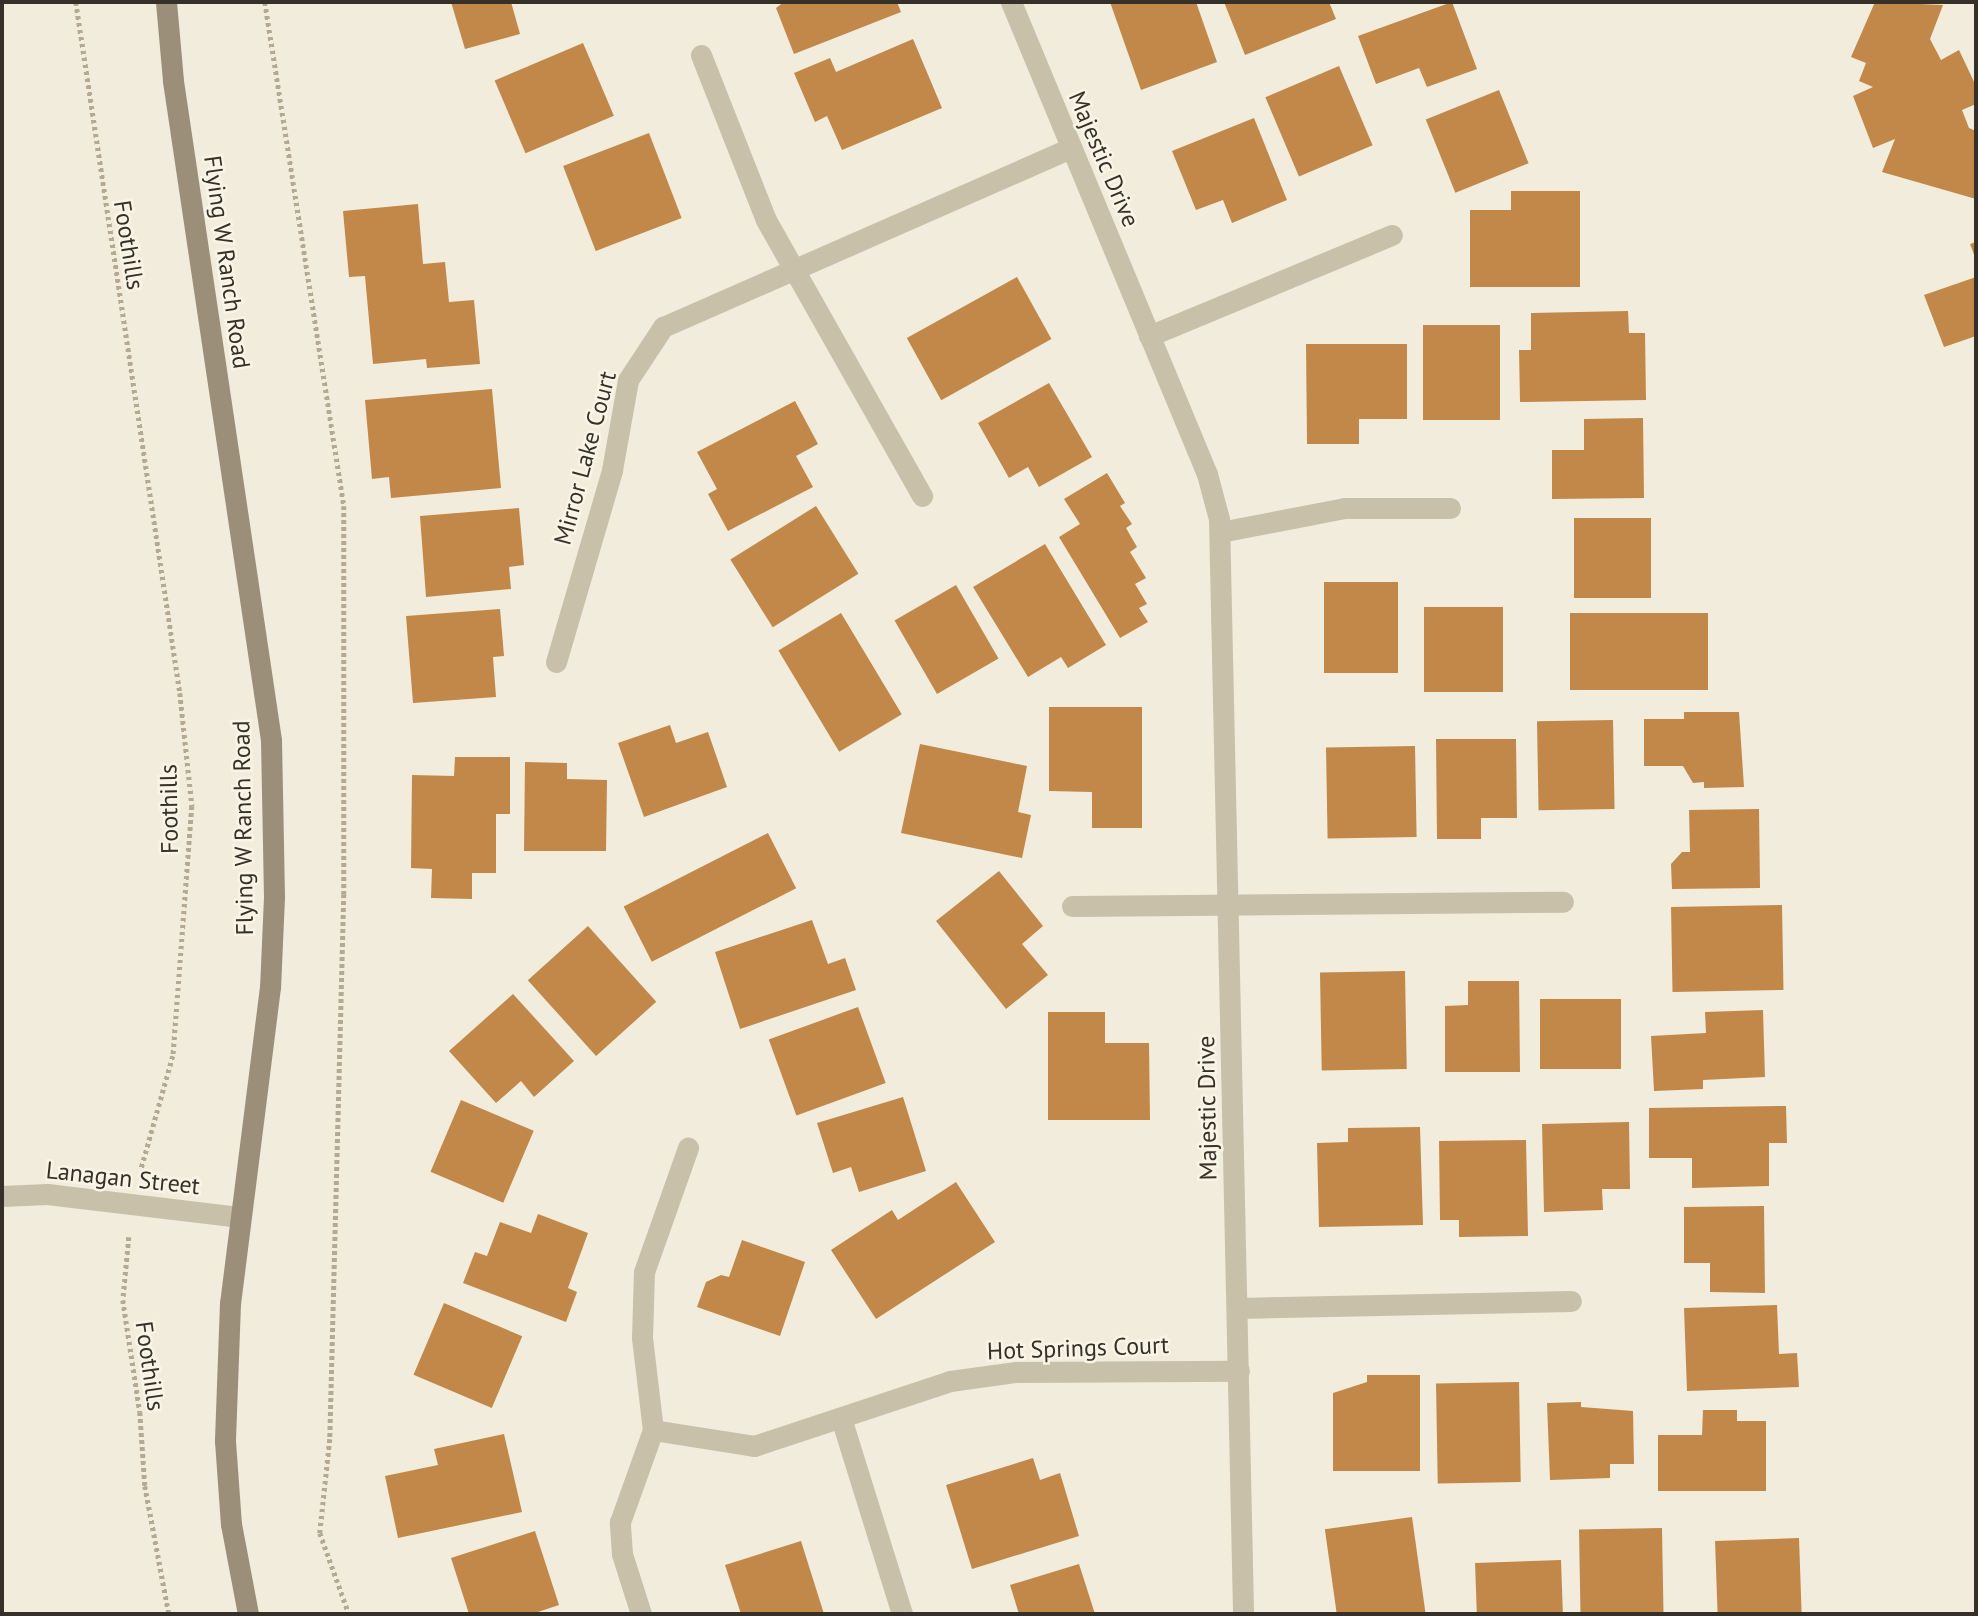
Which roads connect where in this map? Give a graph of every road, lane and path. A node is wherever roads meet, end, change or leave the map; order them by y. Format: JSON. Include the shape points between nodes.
{"nodes":[{"id":1,"x":76,"y":2,"type":"edge"},
{"id":2,"x":166,"y":2,"type":"edge"},
{"id":3,"x":265,"y":2,"type":"edge"},
{"id":4,"x":1011,"y":2,"type":"edge"},
{"id":5,"x":701,"y":55,"type":"dead end"},
{"id":6,"x":1071,"y":148,"type":"junction"},
{"id":7,"x":1392,"y":235,"type":"dead end"},
{"id":8,"x":791,"y":269,"type":"junction"},
{"id":9,"x":1149,"y":336,"type":"junction"},
{"id":10,"x":922,"y":496,"type":"dead end"},
{"id":11,"x":1450,"y":508,"type":"dead end"},
{"id":12,"x":1220,"y":532,"type":"junction"},
{"id":13,"x":556,"y":663,"type":"dead end"},
{"id":14,"x":1563,"y":902,"type":"dead end"},
{"id":15,"x":1072,"y":906,"type":"dead end"},
{"id":16,"x":1230,"y":907,"type":"junction"},
{"id":17,"x":688,"y":1148,"type":"dead end"},
{"id":18,"x":2,"y":1196,"type":"edge"},
{"id":19,"x":132,"y":1203,"type":"junction"},
{"id":20,"x":239,"y":1217,"type":"junction"},
{"id":21,"x":1571,"y":1301,"type":"dead end"},
{"id":22,"x":1238,"y":1308,"type":"junction"},
{"id":23,"x":1239,"y":1371,"type":"junction"},
{"id":24,"x":841,"y":1418,"type":"junction"},
{"id":25,"x":653,"y":1430,"type":"junction"},
{"id":26,"x":169,"y":1614,"type":"edge"},
{"id":27,"x":248,"y":1614,"type":"edge"},
{"id":28,"x":349,"y":1614,"type":"edge"},
{"id":29,"x":641,"y":1614,"type":"edge"},
{"id":30,"x":902,"y":1614,"type":"edge"},
{"id":31,"x":1243,"y":1614,"type":"edge"}],
"edges":[{"from":1,"to":19,"type":"path","name":"Foothills","via":[[180,693],[192,806],[173,1056]]},
{"from":2,"to":20,"type":"street","name":"Flying W Ranch Road","via":[[173,81],[271,740],[274,897],[270,987]]},
{"from":3,"to":28,"type":"path","via":[[344,506],[344,894],[330,1439],[320,1533]]},
{"from":4,"to":6,"type":"street","name":"Majestic Drive"},
{"from":5,"to":8,"type":"street","via":[[766,220]]},
{"from":6,"to":8,"type":"street","name":"Mirror Lake Court"},
{"from":6,"to":9,"type":"street","name":"Majestic Drive"},
{"from":7,"to":9,"type":"street"},
{"from":8,"to":10,"type":"street"},
{"from":8,"to":13,"type":"street","name":"Mirror Lake Court","via":[[663,327],[628,380],[612,470]]},
{"from":9,"to":12,"type":"street","name":"Majestic Drive","via":[[1207,474]]},
{"from":11,"to":12,"type":"street","via":[[1345,508]]},
{"from":12,"to":16,"type":"street","name":"Majestic Drive"},
{"from":14,"to":16,"type":"street"},
{"from":15,"to":16,"type":"street"},
{"from":16,"to":22,"type":"street","name":"Majestic Drive"},
{"from":17,"to":25,"type":"street","via":[[644,1272],[642,1338]]},
{"from":18,"to":19,"type":"street","name":"Lanagan Street","via":[[47,1194]]},
{"from":19,"to":20,"type":"street","name":"Lanagan Street"},
{"from":19,"to":26,"type":"path","name":"Foothills","via":[[123,1300],[140,1412],[145,1486]]},
{"from":20,"to":27,"type":"street","name":"Flying W Ranch Road","via":[[230,1303],[225,1441],[231,1524]]},
{"from":21,"to":22,"type":"street"},
{"from":22,"to":23,"type":"street","name":"Majestic Drive"},
{"from":23,"to":24,"type":"street","name":"Hot Springs Court","via":[[1016,1372],[950,1381]]},
{"from":23,"to":31,"type":"street","name":"Majestic Drive"},
{"from":24,"to":25,"type":"street","name":"Hot Springs Court","via":[[754,1447]]},
{"from":24,"to":30,"type":"street"},
{"from":25,"to":29,"type":"street","via":[[620,1521],[622,1553]]}]}
